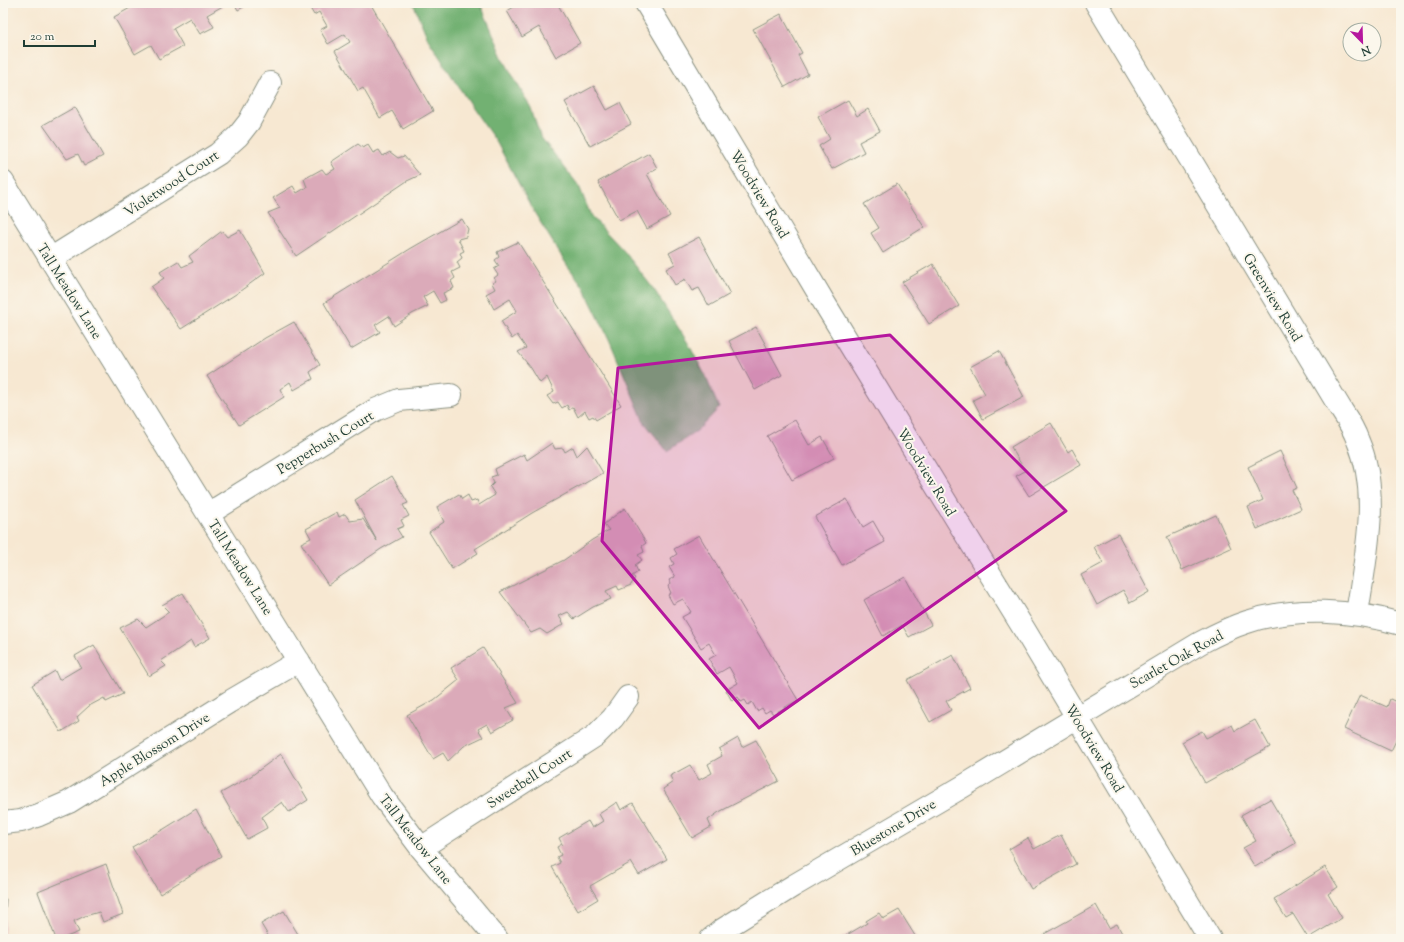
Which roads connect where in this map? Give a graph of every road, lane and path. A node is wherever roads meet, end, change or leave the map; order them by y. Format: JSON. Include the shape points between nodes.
{"nodes":[{"id":1,"x":646,"y":3,"type":"edge"},
{"id":2,"x":1096,"y":3,"type":"edge"},
{"id":3,"x":270,"y":83,"type":"dead end"},
{"id":4,"x":3,"y":182,"type":"edge"},
{"id":5,"x":50,"y":259,"type":"junction"},
{"id":6,"x":451,"y":395,"type":"dead end"},
{"id":7,"x":208,"y":514,"type":"junction"},
{"id":8,"x":1357,"y":614,"type":"junction"},
{"id":9,"x":1401,"y":624,"type":"edge"},
{"id":10,"x":300,"y":661,"type":"junction"},
{"id":11,"x":628,"y":697,"type":"dead end"},
{"id":12,"x":1076,"y":717,"type":"junction"},
{"id":13,"x":3,"y":823,"type":"edge"},
{"id":14,"x":421,"y":848,"type":"junction"},
{"id":15,"x":497,"y":939,"type":"edge"},
{"id":16,"x":711,"y":939,"type":"edge"},
{"id":17,"x":1210,"y":939,"type":"edge"}],
"edges":[{"from":1,"to":12,"type":"street","name":"Woodview Road"},
{"from":2,"to":8,"type":"street","name":"Greenview Road","via":[[1358,441],[1366,465],[1370,501]]},
{"from":3,"to":5,"type":"street","name":"Violetwood Court","via":[[249,122],[218,154]]},
{"from":4,"to":5,"type":"street","name":"Tall Meadow Lane"},
{"from":5,"to":7,"type":"street","name":"Tall Meadow Lane"},
{"from":6,"to":7,"type":"street","name":"Pepperbush Court","via":[[399,400],[375,410]]},
{"from":7,"to":10,"type":"street","name":"Tall Meadow Lane"},
{"from":8,"to":9,"type":"street","name":"Scarlet Oak Road","via":[[1380,617]]},
{"from":8,"to":12,"type":"street","name":"Scarlet Oak Road","via":[[1316,611],[1276,615],[1248,622],[1200,643]]},
{"from":10,"to":13,"type":"street","name":"Apple Blossom Drive","via":[[69,802],[21,821]]},
{"from":10,"to":14,"type":"street","name":"Tall Meadow Lane","via":[[382,796]]},
{"from":11,"to":14,"type":"street","name":"Sweetbell Court","via":[[613,718],[595,736]]},
{"from":12,"to":16,"type":"street","name":"Bluestone Drive","via":[[793,886]]},
{"from":12,"to":17,"type":"street","name":"Woodview Road"},
{"from":14,"to":15,"type":"street","name":"Tall Meadow Lane"}]}
